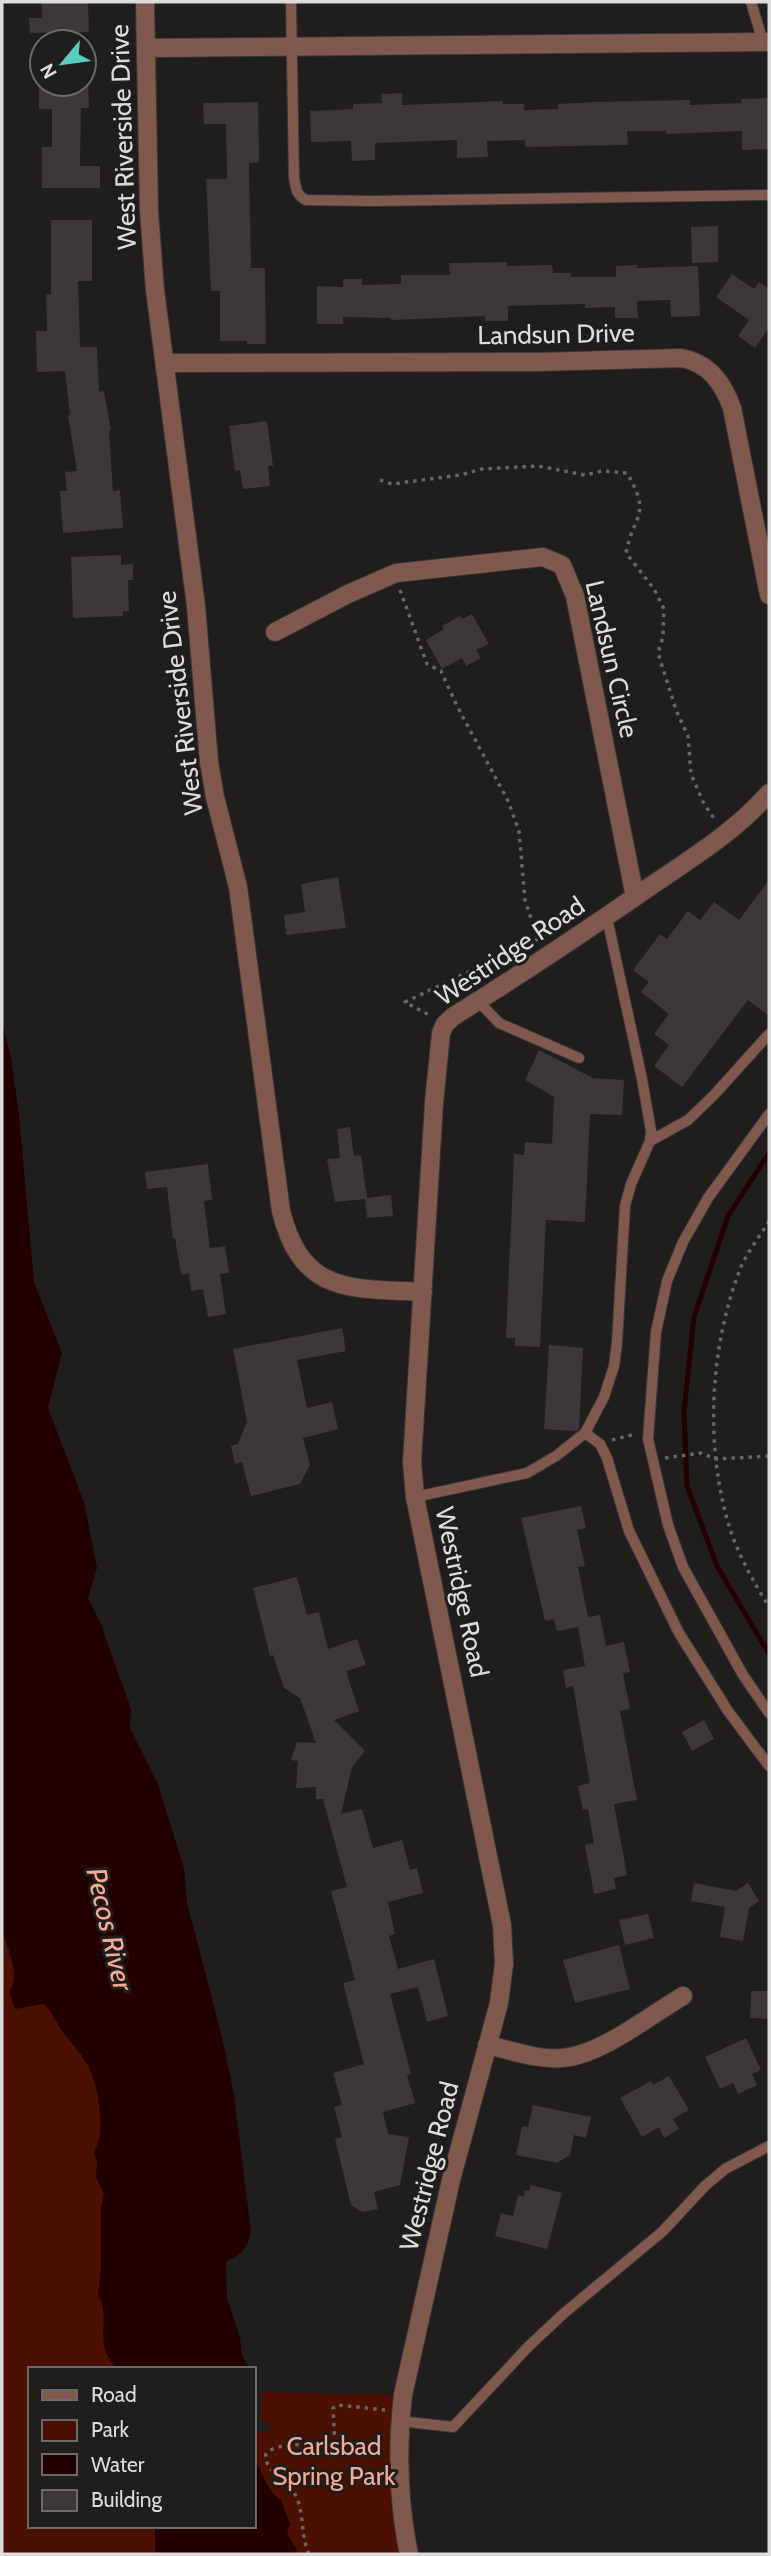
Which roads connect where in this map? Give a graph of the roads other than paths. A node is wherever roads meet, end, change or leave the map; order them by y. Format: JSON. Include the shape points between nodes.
{"nodes":[{"id":1,"x":145,"y":2,"type":"edge"},
{"id":2,"x":291,"y":2,"type":"edge"},
{"id":3,"x":751,"y":2,"type":"edge"},
{"id":4,"x":766,"y":42,"type":"edge"},
{"id":5,"x":292,"y":47,"type":"junction"},
{"id":6,"x":145,"y":48,"type":"junction"},
{"id":7,"x":769,"y":195,"type":"edge"},
{"id":8,"x":165,"y":363,"type":"junction"},
{"id":9,"x":769,"y":595,"type":"edge"},
{"id":10,"x":275,"y":632,"type":"dead end"},
{"id":11,"x":769,"y":793,"type":"edge"},
{"id":12,"x":635,"y":897,"type":"junction"},
{"id":13,"x":607,"y":918,"type":"junction"},
{"id":14,"x":478,"y":1001,"type":"junction"},
{"id":15,"x":769,"y":1034,"type":"edge"},
{"id":16,"x":579,"y":1058,"type":"dead end"},
{"id":17,"x":769,"y":1114,"type":"edge"},
{"id":18,"x":650,"y":1141,"type":"junction"},
{"id":19,"x":423,"y":1292,"type":"junction"},
{"id":20,"x":585,"y":1433,"type":"junction"},
{"id":21,"x":415,"y":1497,"type":"junction"},
{"id":22,"x":769,"y":1713,"type":"edge"},
{"id":23,"x":769,"y":1766,"type":"edge"},
{"id":24,"x":683,"y":1996,"type":"dead end"},
{"id":25,"x":486,"y":2045,"type":"junction"},
{"id":26,"x":769,"y":2147,"type":"edge"},
{"id":27,"x":400,"y":2417,"type":"junction"},
{"id":28,"x":409,"y":2554,"type":"edge"}],
"edges":[{"from":1,"to":6,"type":"street","name":"West Riverside Drive"},
{"from":2,"to":5,"type":"lane"},
{"from":3,"to":4,"type":"lane"},
{"from":4,"to":5,"type":"street"},
{"from":5,"to":6,"type":"street"},
{"from":5,"to":7,"type":"lane","via":[[294,178],[300,197],[306,200]]},
{"from":6,"to":8,"type":"street","name":"West Riverside Drive","via":[[149,211]]},
{"from":8,"to":9,"type":"street","name":"Landsun Drive","via":[[694,360],[720,381],[732,408]]},
{"from":8,"to":19,"type":"street","name":"West Riverside Drive","via":[[196,606],[209,762],[238,887],[287,1235],[308,1267],[326,1280],[348,1287]]},
{"from":10,"to":12,"type":"street","name":"Landsun Circle","via":[[396,573],[543,557],[562,565],[575,596]]},
{"from":11,"to":12,"type":"street","name":"Westridge Road","via":[[728,833]]},
{"from":12,"to":13,"type":"street","name":"Westridge Road"},
{"from":13,"to":14,"type":"street","name":"Westridge Road"},
{"from":13,"to":18,"type":"lane","via":[[642,1079]]},
{"from":14,"to":16,"type":"lane","via":[[499,1023]]},
{"from":14,"to":19,"type":"street","name":"Westridge Road","via":[[445,1024],[439,1046]]},
{"from":15,"to":18,"type":"lane","via":[[688,1121]]},
{"from":17,"to":22,"type":"lane","via":[[708,1198],[667,1281],[656,1332],[649,1430],[668,1525],[683,1567]]},
{"from":18,"to":20,"type":"lane","via":[[625,1206],[614,1366]]},
{"from":19,"to":21,"type":"street","name":"Westridge Road","via":[[412,1462]]},
{"from":20,"to":21,"type":"lane","via":[[527,1473]]},
{"from":20,"to":23,"type":"lane","via":[[600,1444],[607,1458],[629,1531],[695,1662]]},
{"from":21,"to":25,"type":"street","name":"Westridge Road","via":[[502,1925],[499,2003]]},
{"from":24,"to":25,"type":"street","via":[[577,2056],[545,2058]]},
{"from":25,"to":27,"type":"street","name":"Westridge Road","via":[[415,2334]]},
{"from":26,"to":27,"type":"lane","via":[[735,2163],[705,2186],[653,2239],[537,2339],[453,2427]]},
{"from":27,"to":28,"type":"street","name":"Westridge Road","via":[[400,2489]]}]}
